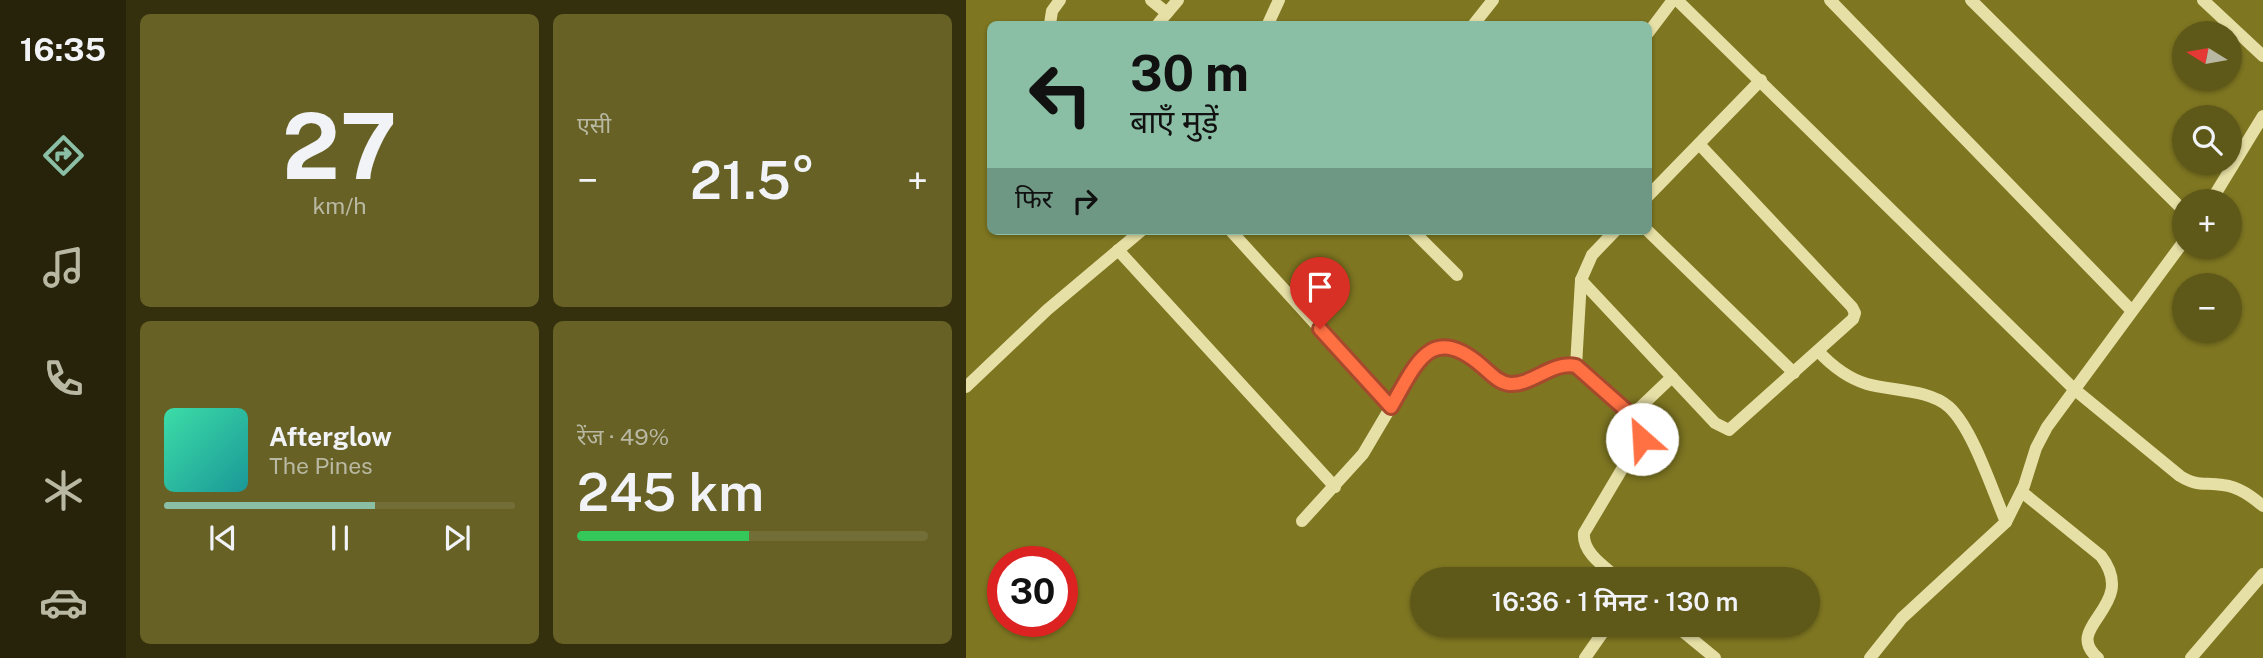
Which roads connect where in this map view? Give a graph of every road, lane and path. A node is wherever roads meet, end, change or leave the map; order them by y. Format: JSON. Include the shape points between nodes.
{"nodes":[{"id":1,"x":1060,"y":0,"type":"edge"},
{"id":2,"x":1151,"y":0,"type":"edge"},
{"id":3,"x":1178,"y":0,"type":"edge"},
{"id":4,"x":1279,"y":0,"type":"edge"},
{"id":5,"x":1493,"y":0,"type":"edge"},
{"id":6,"x":1675,"y":0,"type":"edge"},
{"id":7,"x":1830,"y":0,"type":"edge"},
{"id":8,"x":1971,"y":0,"type":"edge"},
{"id":9,"x":2203,"y":0,"type":"edge"},
{"id":10,"x":1167,"y":13,"type":"junction"},
{"id":11,"x":1050,"y":21,"type":"edge"},
{"id":12,"x":1160,"y":21,"type":"edge"},
{"id":13,"x":1269,"y":21,"type":"edge"},
{"id":14,"x":1476,"y":21,"type":"edge"},
{"id":15,"x":1652,"y":28,"type":"edge"},
{"id":16,"x":2263,"y":56,"type":"edge"},
{"id":17,"x":1761,"y":80,"type":"junction"},
{"id":18,"x":2263,"y":116,"type":"edge"},
{"id":19,"x":1699,"y":144,"type":"junction"},
{"id":20,"x":2218,"y":189,"type":"edge"},
{"id":21,"x":1652,"y":192,"type":"edge"},
{"id":22,"x":2172,"y":199,"type":"edge"},
{"id":23,"x":1136,"y":235,"type":"edge"},
{"id":24,"x":1235,"y":235,"type":"edge"},
{"id":25,"x":1417,"y":235,"type":"edge"},
{"id":26,"x":1611,"y":235,"type":"edge"},
{"id":27,"x":1652,"y":235,"type":"edge"},
{"id":28,"x":1118,"y":250,"type":"junction"},
{"id":29,"x":2172,"y":257,"type":"edge"},
{"id":30,"x":1457,"y":275,"type":"dead end"},
{"id":31,"x":1581,"y":280,"type":"junction"},
{"id":32,"x":2131,"y":310,"type":"junction"},
{"id":33,"x":1818,"y":351,"type":"junction"},
{"id":34,"x":1576,"y":366,"type":"junction"},
{"id":35,"x":1794,"y":373,"type":"junction"},
{"id":36,"x":1672,"y":377,"type":"junction"},
{"id":37,"x":966,"y":387,"type":"edge"},
{"id":38,"x":2074,"y":389,"type":"junction"},
{"id":39,"x":1391,"y":407,"type":"junction"},
{"id":40,"x":1632,"y":415,"type":"junction"},
{"id":41,"x":1335,"y":487,"type":"junction"},
{"id":42,"x":2022,"y":492,"type":"junction"},
{"id":43,"x":2263,"y":506,"type":"edge"},
{"id":44,"x":1303,"y":521,"type":"dead end"},
{"id":45,"x":2006,"y":522,"type":"junction"},
{"id":46,"x":1607,"y":567,"type":"edge"},
{"id":47,"x":2263,"y":574,"type":"edge"},
{"id":48,"x":1600,"y":637,"type":"edge"},
{"id":49,"x":1690,"y":637,"type":"edge"},
{"id":50,"x":1585,"y":658,"type":"edge"},
{"id":51,"x":1715,"y":658,"type":"edge"},
{"id":52,"x":1870,"y":658,"type":"edge"},
{"id":53,"x":2098,"y":658,"type":"edge"},
{"id":54,"x":2191,"y":658,"type":"edge"}],
"edges":[{"from":1,"to":11,"type":"street"},
{"from":2,"to":10,"type":"street"},
{"from":3,"to":10,"type":"street"},
{"from":4,"to":13,"type":"street"},
{"from":5,"to":14,"type":"street"},
{"from":6,"to":15,"type":"street"},
{"from":6,"to":17,"type":"street"},
{"from":7,"to":32,"type":"street"},
{"from":8,"to":22,"type":"street"},
{"from":9,"to":16,"type":"street"},
{"from":10,"to":12,"type":"street"},
{"from":17,"to":19,"type":"street"},
{"from":17,"to":38,"type":"street"},
{"from":18,"to":20,"type":"street"},
{"from":19,"to":21,"type":"street"},
{"from":19,"to":33,"type":"street","via":[[1852,307],[1853,319]]},
{"from":23,"to":28,"type":"street"},
{"from":24,"to":39,"type":"street"},
{"from":25,"to":30,"type":"street"},
{"from":26,"to":31,"type":"street","via":[[1592,255]]},
{"from":27,"to":35,"type":"street"},
{"from":28,"to":37,"type":"street"},
{"from":28,"to":41,"type":"street"},
{"from":29,"to":32,"type":"street"},
{"from":31,"to":34,"type":"street"},
{"from":31,"to":36,"type":"street"},
{"from":32,"to":38,"type":"street"},
{"from":33,"to":35,"type":"street"},
{"from":33,"to":45,"type":"street","via":[[1842,373],[1865,383],[1940,400],[1950,408],[1975,450]]},
{"from":34,"to":39,"type":"street","via":[[1567,364],[1508,384],[1467,352],[1454,346],[1440,347],[1426,353],[1415,366]]},
{"from":34,"to":40,"type":"street"},
{"from":35,"to":36,"type":"street","via":[[1729,430],[1715,423]]},
{"from":36,"to":40,"type":"street"},
{"from":38,"to":42,"type":"street","via":[[2036,448]]},
{"from":38,"to":43,"type":"street","via":[[2180,476],[2193,484],[2239,488]]},
{"from":39,"to":41,"type":"street","via":[[1363,454]]},
{"from":40,"to":46,"type":"street","via":[[1644,432],[1642,439],[1584,533],[1583,542]]},
{"from":41,"to":44,"type":"street"},
{"from":42,"to":45,"type":"street"},
{"from":42,"to":53,"type":"street","via":[[2101,556],[2110,569],[2113,593],[2087,634],[2087,646]]},
{"from":45,"to":52,"type":"street","via":[[1902,618]]},
{"from":47,"to":54,"type":"street"},
{"from":48,"to":50,"type":"street"},
{"from":49,"to":51,"type":"street"}]}
